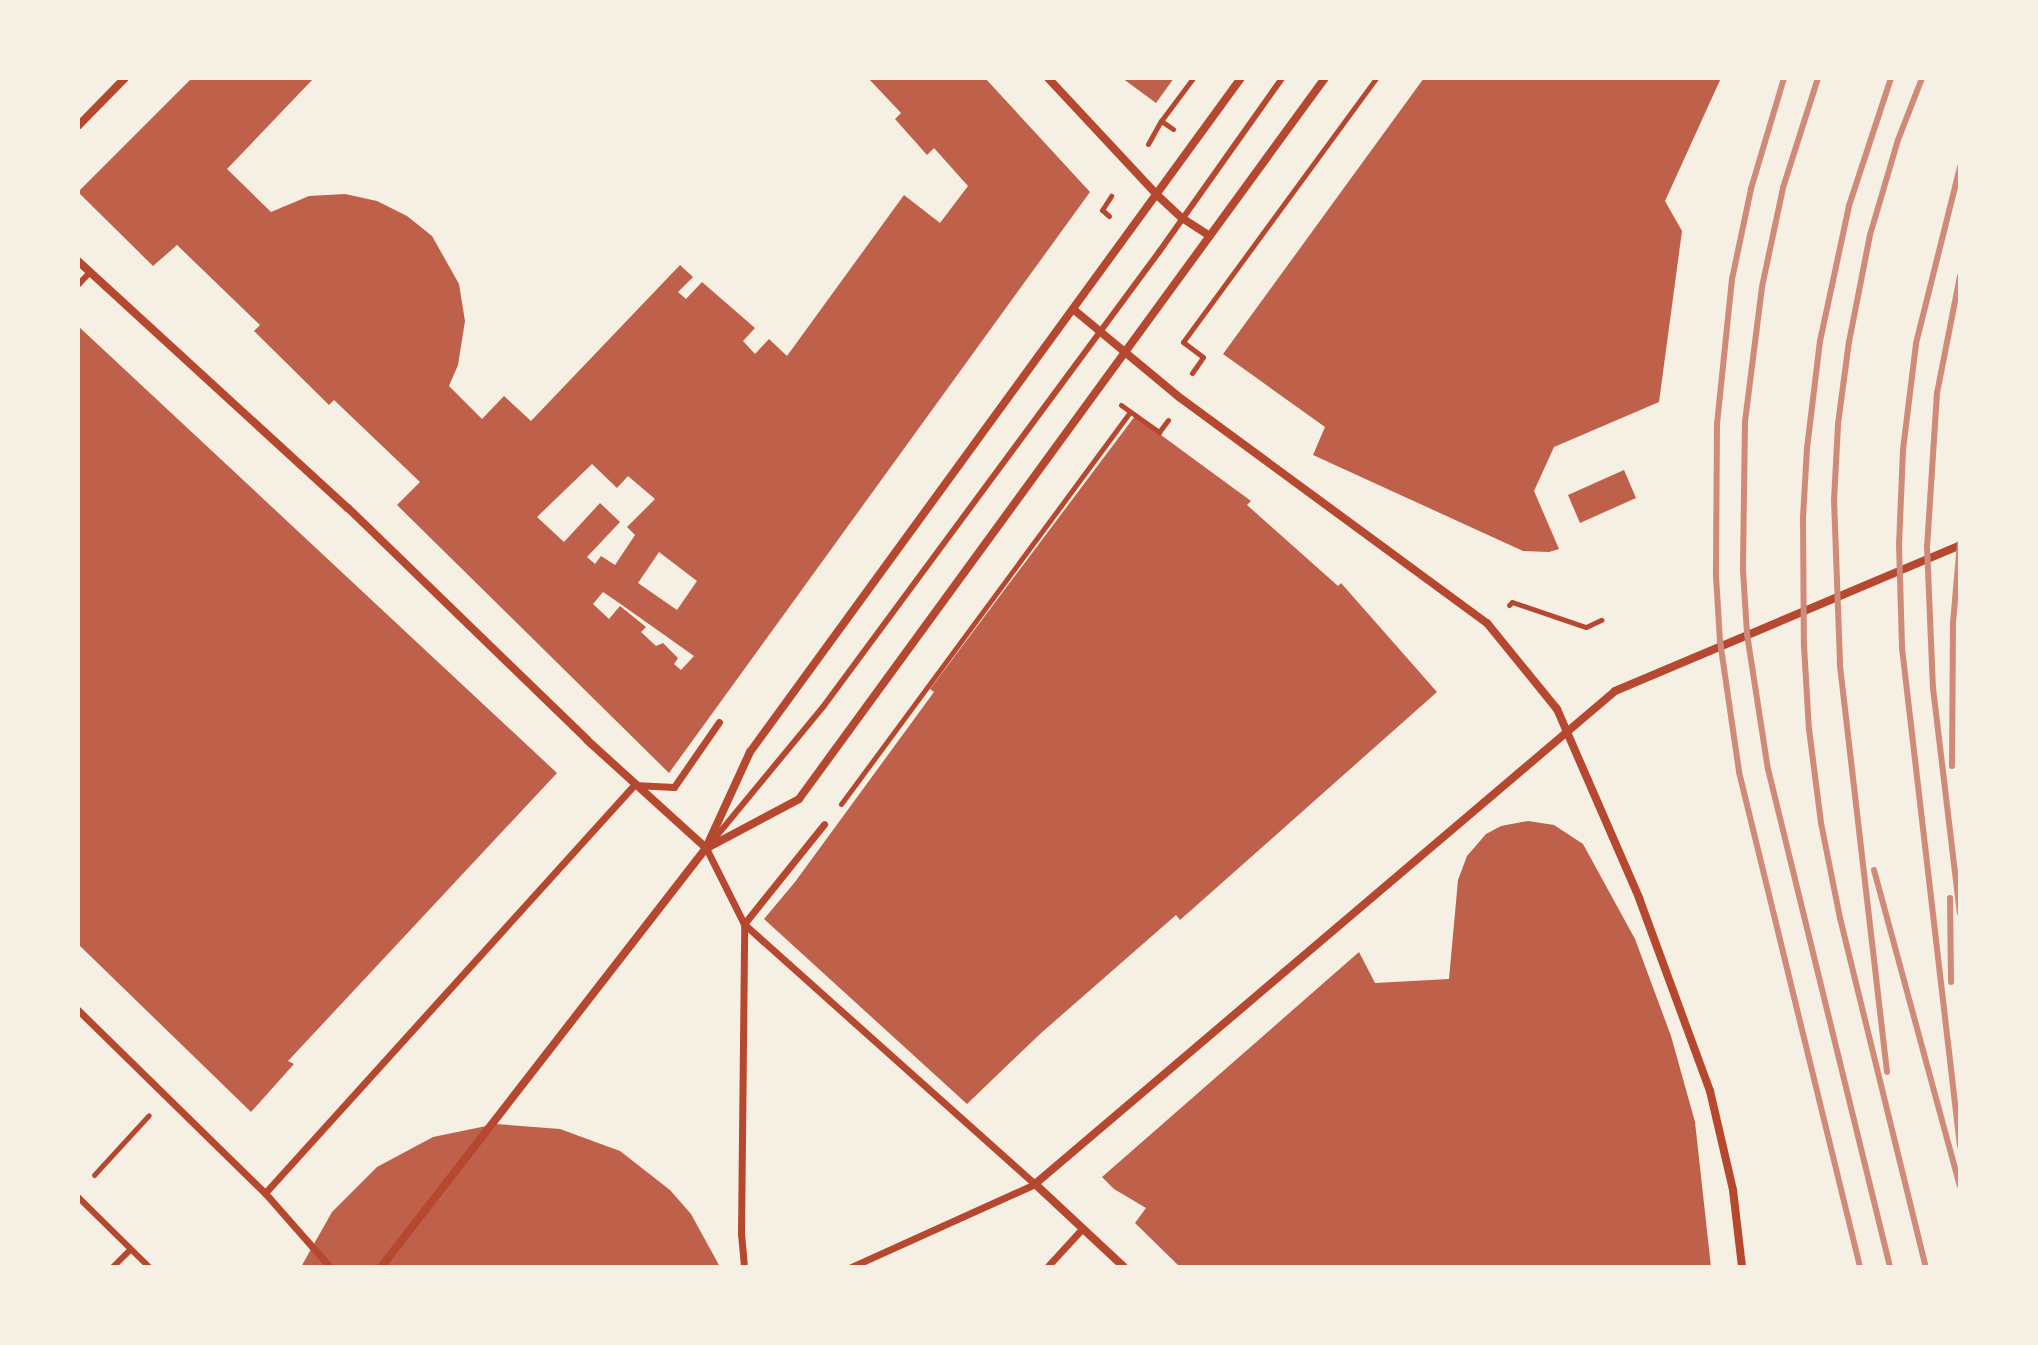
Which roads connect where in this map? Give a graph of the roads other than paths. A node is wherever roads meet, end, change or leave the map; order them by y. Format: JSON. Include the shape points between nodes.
{"nodes":[{"id":1,"x":125,"y":78,"type":"edge"},
{"id":2,"x":1048,"y":78,"type":"edge"},
{"id":3,"x":1241,"y":78,"type":"edge"},
{"id":4,"x":1282,"y":78,"type":"edge"},
{"id":5,"x":1325,"y":78,"type":"edge"},
{"id":6,"x":78,"y":126,"type":"edge"},
{"id":7,"x":1156,"y":194,"type":"junction"},
{"id":8,"x":1182,"y":218,"type":"junction"},
{"id":9,"x":1210,"y":236,"type":"junction"},
{"id":10,"x":78,"y":261,"type":"edge"},
{"id":11,"x":90,"y":272,"type":"junction"},
{"id":12,"x":78,"y":285,"type":"edge"},
{"id":13,"x":1073,"y":309,"type":"junction"},
{"id":14,"x":1099,"y":332,"type":"junction"},
{"id":15,"x":1124,"y":354,"type":"junction"},
{"id":16,"x":1960,"y":545,"type":"edge"},
{"id":17,"x":719,"y":722,"type":"dead end"},
{"id":18,"x":1566,"y":731,"type":"junction"},
{"id":19,"x":634,"y":785,"type":"junction"},
{"id":20,"x":824,"y":824,"type":"dead end"},
{"id":21,"x":706,"y":848,"type":"junction"},
{"id":22,"x":744,"y":924,"type":"junction"},
{"id":23,"x":78,"y":1010,"type":"edge"},
{"id":24,"x":1035,"y":1184,"type":"junction"},
{"id":25,"x":265,"y":1193,"type":"junction"},
{"id":26,"x":78,"y":1197,"type":"edge"},
{"id":27,"x":1081,"y":1230,"type":"junction"},
{"id":28,"x":131,"y":1249,"type":"junction"},
{"id":29,"x":113,"y":1267,"type":"edge"},
{"id":30,"x":149,"y":1267,"type":"edge"},
{"id":31,"x":330,"y":1267,"type":"edge"},
{"id":32,"x":381,"y":1267,"type":"edge"},
{"id":33,"x":744,"y":1267,"type":"edge"},
{"id":34,"x":851,"y":1267,"type":"edge"},
{"id":35,"x":1047,"y":1267,"type":"edge"},
{"id":36,"x":1124,"y":1267,"type":"edge"},
{"id":37,"x":1742,"y":1267,"type":"edge"}],
"edges":[{"from":1,"to":6,"type":"street"},
{"from":2,"to":7,"type":"street"},
{"from":3,"to":7,"type":"street"},
{"from":4,"to":8,"type":"lane"},
{"from":5,"to":9,"type":"street"},
{"from":7,"to":8,"type":"street"},
{"from":7,"to":13,"type":"street"},
{"from":8,"to":9,"type":"street"},
{"from":8,"to":14,"type":"lane"},
{"from":9,"to":15,"type":"street"},
{"from":10,"to":11,"type":"street"},
{"from":11,"to":12,"type":"lane"},
{"from":11,"to":19,"type":"street","via":[[348,508]]},
{"from":13,"to":14,"type":"street"},
{"from":13,"to":21,"type":"street","via":[[750,752]]},
{"from":14,"to":15,"type":"street"},
{"from":14,"to":21,"type":"lane","via":[[823,707]]},
{"from":15,"to":18,"type":"street","via":[[1487,623],[1536,680]]},
{"from":15,"to":21,"type":"street","via":[[799,799]]},
{"from":16,"to":18,"type":"street","via":[[1628,682]]},
{"from":17,"to":19,"type":"street","via":[[674,787]]},
{"from":18,"to":24,"type":"street"},
{"from":18,"to":37,"type":"street","via":[[1639,898],[1710,1091],[1733,1190]]},
{"from":19,"to":21,"type":"street"},
{"from":19,"to":25,"type":"street"},
{"from":20,"to":22,"type":"street"},
{"from":21,"to":22,"type":"street"},
{"from":21,"to":32,"type":"street"},
{"from":22,"to":24,"type":"street"},
{"from":22,"to":33,"type":"street"},
{"from":23,"to":25,"type":"street"},
{"from":24,"to":27,"type":"street"},
{"from":24,"to":34,"type":"street"},
{"from":25,"to":31,"type":"street"},
{"from":26,"to":28,"type":"lane"},
{"from":27,"to":35,"type":"street"},
{"from":27,"to":36,"type":"street"},
{"from":28,"to":29,"type":"lane"},
{"from":28,"to":30,"type":"lane"}]}
